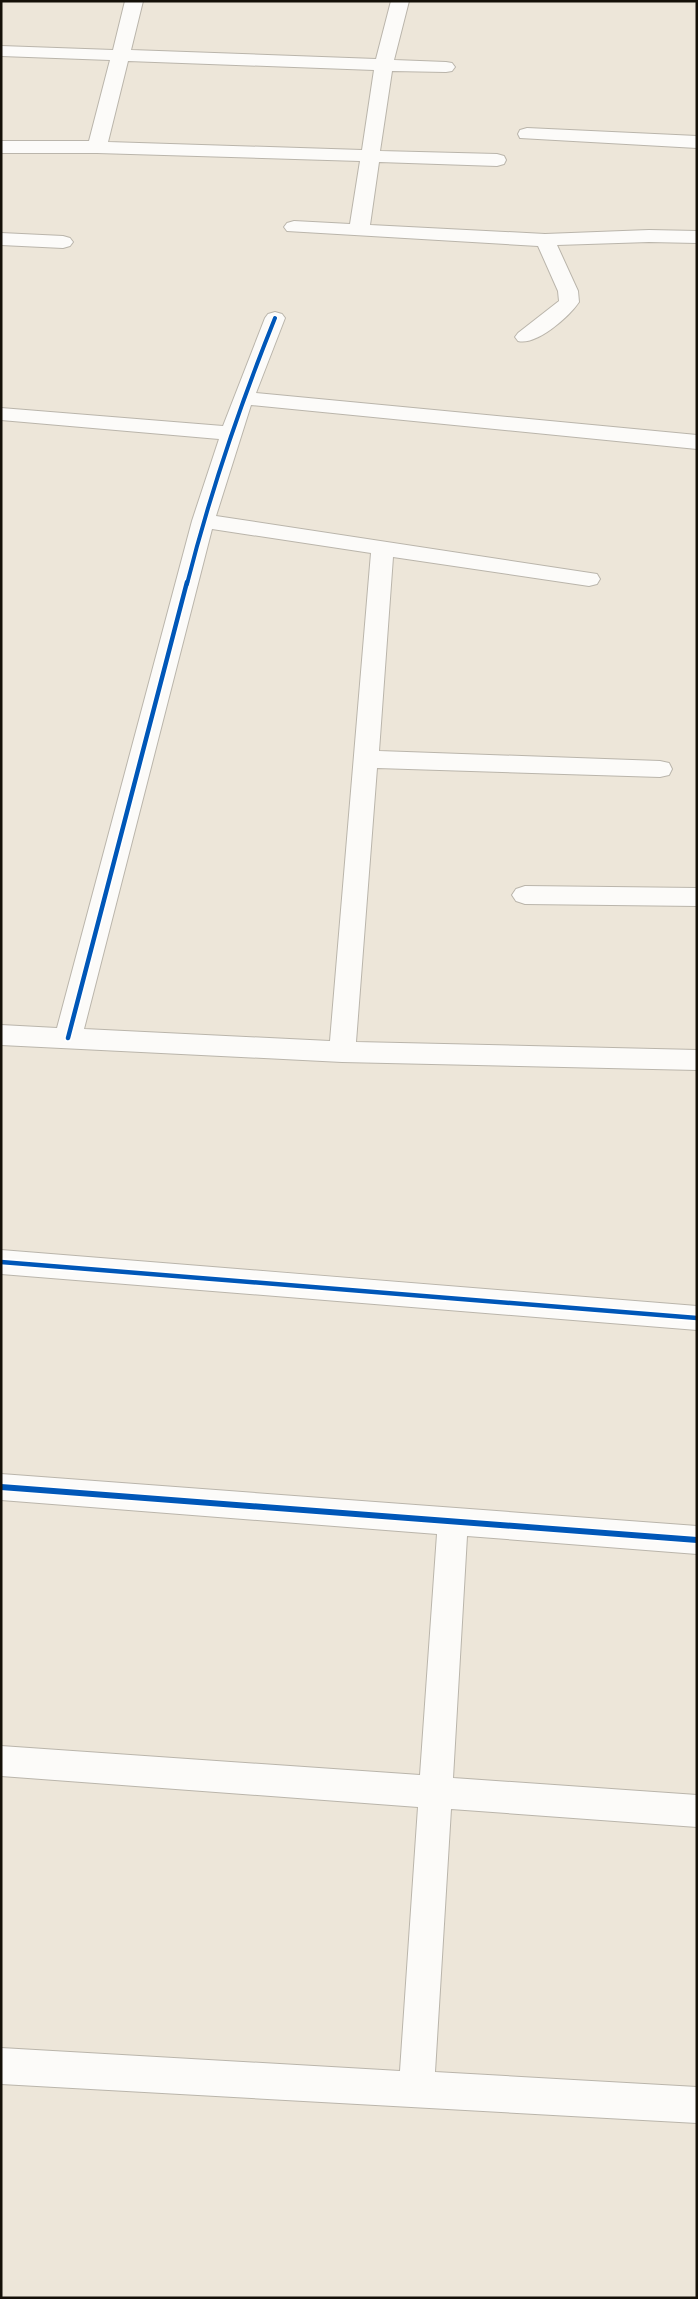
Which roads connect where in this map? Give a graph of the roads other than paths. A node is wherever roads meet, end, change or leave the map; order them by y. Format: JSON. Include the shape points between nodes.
{"nodes":[{"id":1,"x":134,"y":1,"type":"edge"},
{"id":2,"x":400,"y":1,"type":"edge"},
{"id":3,"x":1,"y":51,"type":"edge"},
{"id":4,"x":120,"y":55,"type":"junction"},
{"id":5,"x":384,"y":65,"type":"junction"},
{"id":6,"x":446,"y":67,"type":"dead end"},
{"id":7,"x":527,"y":134,"type":"dead end"},
{"id":8,"x":697,"y":142,"type":"edge"},
{"id":9,"x":1,"y":147,"type":"edge"},
{"id":10,"x":97,"y":147,"type":"junction"},
{"id":11,"x":369,"y":155,"type":"junction"},
{"id":12,"x":497,"y":160,"type":"dead end"},
{"id":13,"x":294,"y":227,"type":"dead end"},
{"id":14,"x":359,"y":230,"type":"junction"},
{"id":15,"x":697,"y":237,"type":"edge"},
{"id":16,"x":1,"y":239,"type":"edge"},
{"id":17,"x":545,"y":240,"type":"junction"},
{"id":18,"x":64,"y":242,"type":"dead end"},
{"id":19,"x":275,"y":318,"type":"dead end"},
{"id":20,"x":525,"y":337,"type":"dead end"},
{"id":21,"x":243,"y":398,"type":"junction"},
{"id":22,"x":1,"y":414,"type":"edge"},
{"id":23,"x":231,"y":433,"type":"junction"},
{"id":24,"x":697,"y":442,"type":"edge"},
{"id":25,"x":203,"y":521,"type":"junction"},
{"id":26,"x":383,"y":548,"type":"junction"},
{"id":27,"x":589,"y":579,"type":"dead end"},
{"id":28,"x":366,"y":759,"type":"junction"},
{"id":29,"x":660,"y":769,"type":"dead end"},
{"id":30,"x":525,"y":895,"type":"dead end"},
{"id":31,"x":697,"y":897,"type":"edge"},
{"id":32,"x":1,"y":1035,"type":"edge"},
{"id":33,"x":68,"y":1038,"type":"junction"},
{"id":34,"x":342,"y":1052,"type":"junction"},
{"id":35,"x":697,"y":1060,"type":"edge"},
{"id":36,"x":1,"y":1262,"type":"edge"},
{"id":37,"x":697,"y":1318,"type":"edge"},
{"id":38,"x":1,"y":1487,"type":"edge"},
{"id":39,"x":453,"y":1521,"type":"junction"},
{"id":40,"x":697,"y":1540,"type":"edge"},
{"id":41,"x":1,"y":1761,"type":"edge"},
{"id":42,"x":436,"y":1792,"type":"junction"},
{"id":43,"x":697,"y":1811,"type":"edge"},
{"id":44,"x":1,"y":2066,"type":"edge"},
{"id":45,"x":416,"y":2090,"type":"junction"},
{"id":46,"x":697,"y":2105,"type":"edge"}],
"edges":[{"from":1,"to":4,"type":"street"},
{"from":2,"to":5,"type":"street"},
{"from":3,"to":4,"type":"street"},
{"from":4,"to":5,"type":"street"},
{"from":4,"to":10,"type":"street"},
{"from":5,"to":6,"type":"street"},
{"from":5,"to":11,"type":"street"},
{"from":7,"to":8,"type":"street"},
{"from":9,"to":10,"type":"street"},
{"from":10,"to":11,"type":"street"},
{"from":11,"to":12,"type":"street"},
{"from":11,"to":14,"type":"street"},
{"from":13,"to":14,"type":"street"},
{"from":14,"to":17,"type":"street"},
{"from":15,"to":17,"type":"street"},
{"from":16,"to":18,"type":"street"},
{"from":17,"to":20,"type":"street","via":[[568,291],[569,302]]},
{"from":19,"to":21,"type":"street"},
{"from":21,"to":23,"type":"street"},
{"from":21,"to":24,"type":"street"},
{"from":22,"to":23,"type":"street"},
{"from":23,"to":25,"type":"street"},
{"from":25,"to":26,"type":"street"},
{"from":25,"to":33,"type":"street"},
{"from":26,"to":27,"type":"street"},
{"from":26,"to":28,"type":"street"},
{"from":28,"to":29,"type":"street"},
{"from":28,"to":34,"type":"street"},
{"from":30,"to":31,"type":"street"},
{"from":32,"to":33,"type":"street"},
{"from":33,"to":34,"type":"street"},
{"from":34,"to":35,"type":"street"},
{"from":36,"to":37,"type":"street"},
{"from":38,"to":39,"type":"street"},
{"from":39,"to":40,"type":"street"},
{"from":39,"to":42,"type":"street"},
{"from":41,"to":42,"type":"street"},
{"from":42,"to":43,"type":"street"},
{"from":42,"to":45,"type":"street"},
{"from":44,"to":45,"type":"street"},
{"from":45,"to":46,"type":"street"}]}
